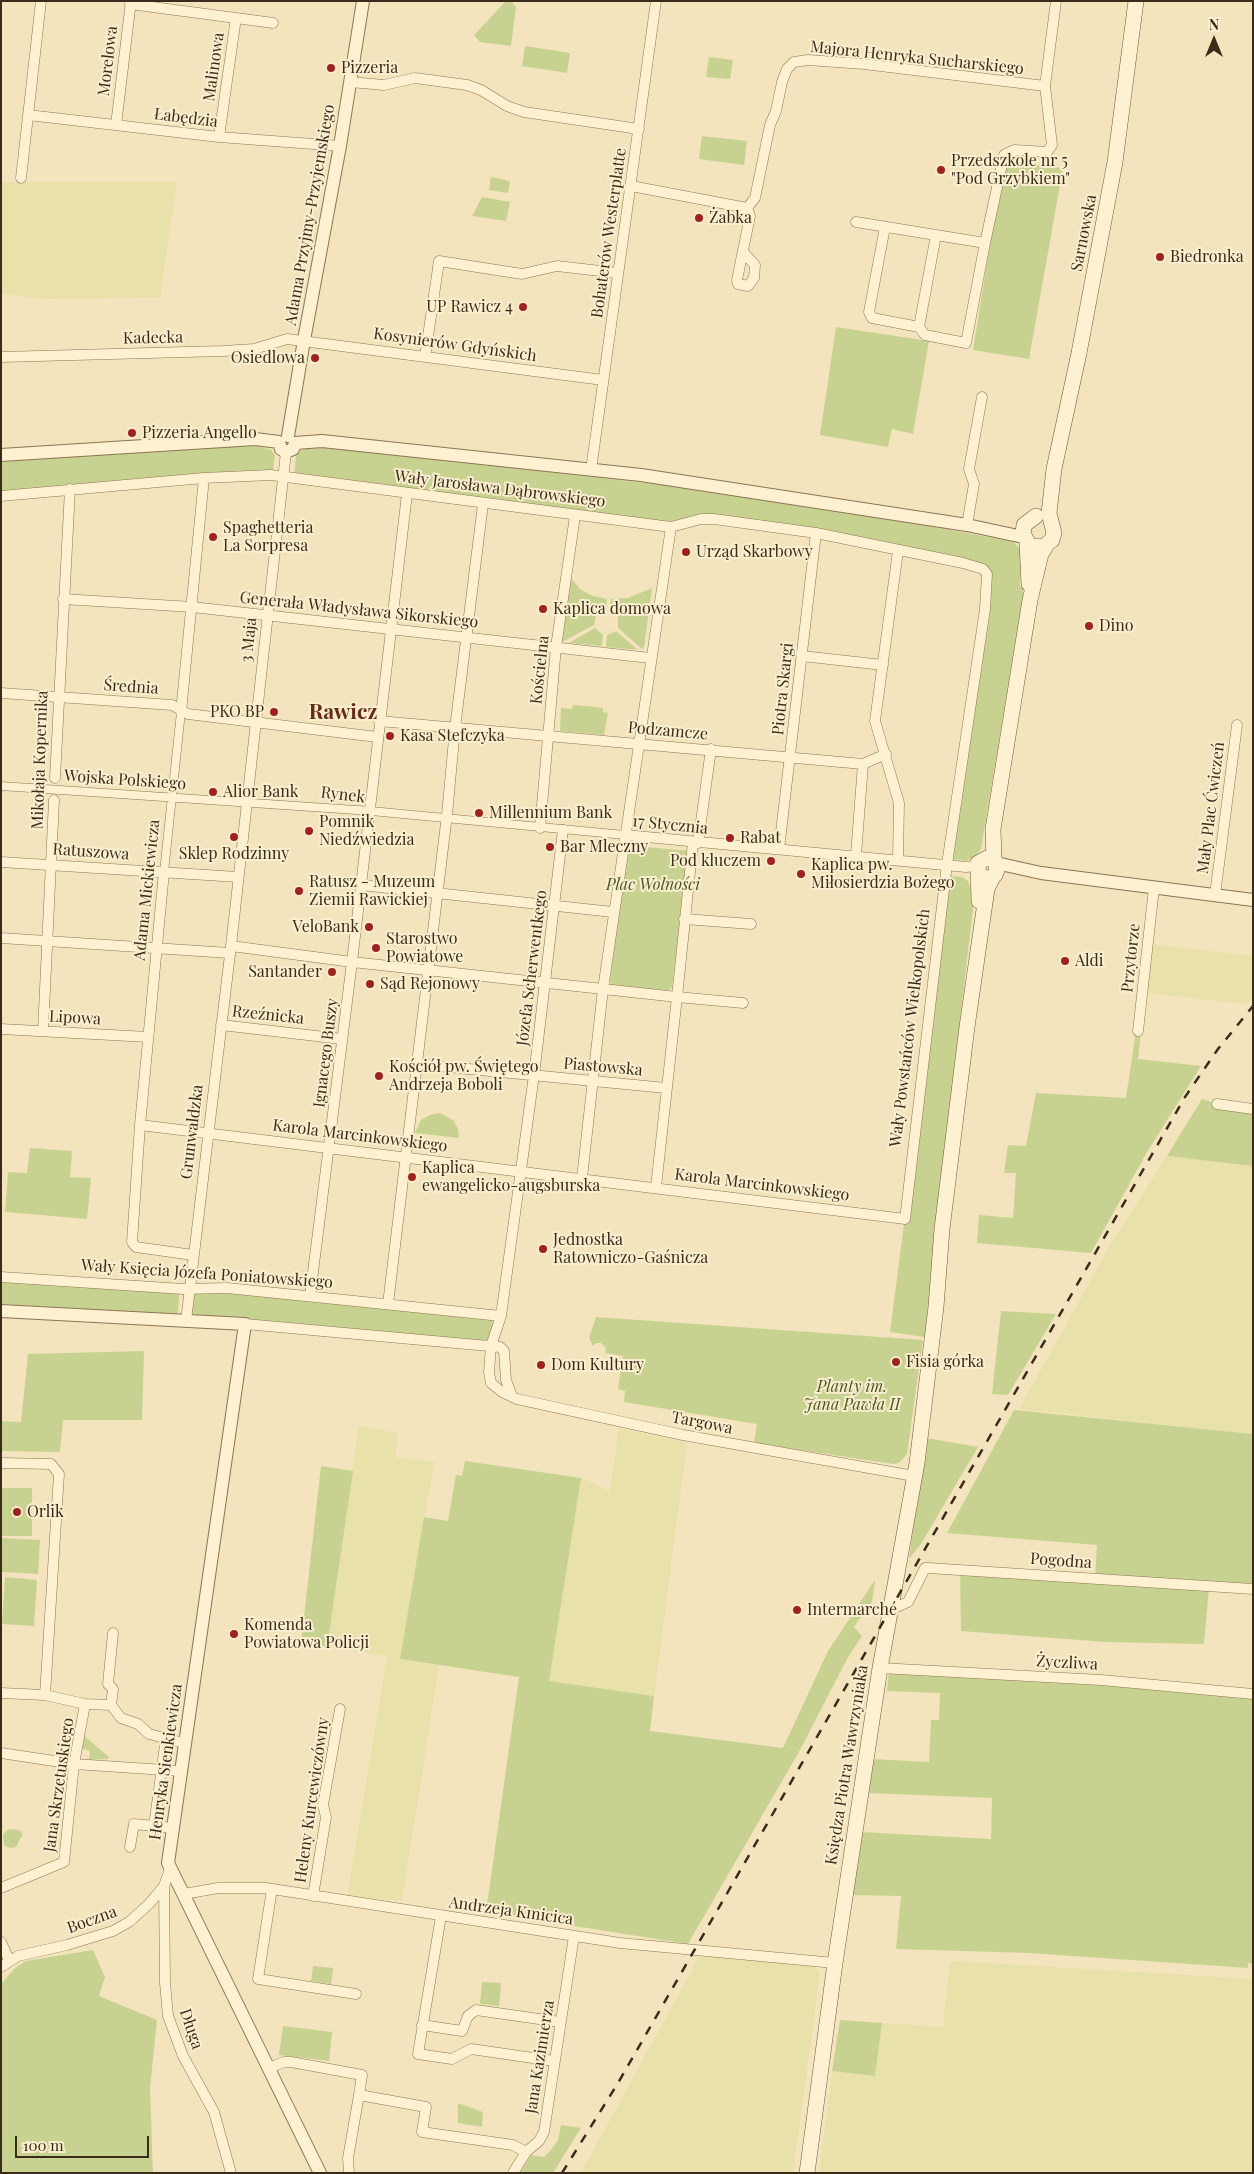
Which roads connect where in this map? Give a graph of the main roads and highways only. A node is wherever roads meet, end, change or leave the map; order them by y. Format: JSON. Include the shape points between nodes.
{"nodes":[{"id":1,"x":1136,"y":1,"type":"edge"},
{"id":2,"x":1032,"y":528,"type":"junction"},
{"id":3,"x":1046,"y":546,"type":"junction"},
{"id":4,"x":1030,"y":600,"type":"junction"},
{"id":5,"x":807,"y":2173,"type":"edge"}],
"edges":[{"from":1,"to":2,"type":"main road","name":"Sarnowska","via":[[1115,162],[1079,353],[1054,469]]},
{"from":2,"to":3,"type":"main road","via":[[1035,548]]},
{"from":2,"to":3,"type":"main road","via":[[1054,533]]},
{"from":2,"to":4,"type":"main road"},
{"from":3,"to":4,"type":"main road","via":[[1041,554]]},
{"from":4,"to":5,"type":"main road","name":"Księdza Piotra Wawrzyniaka","via":[[986,870],[942,1229],[929,1372],[835,1963]]}]}
